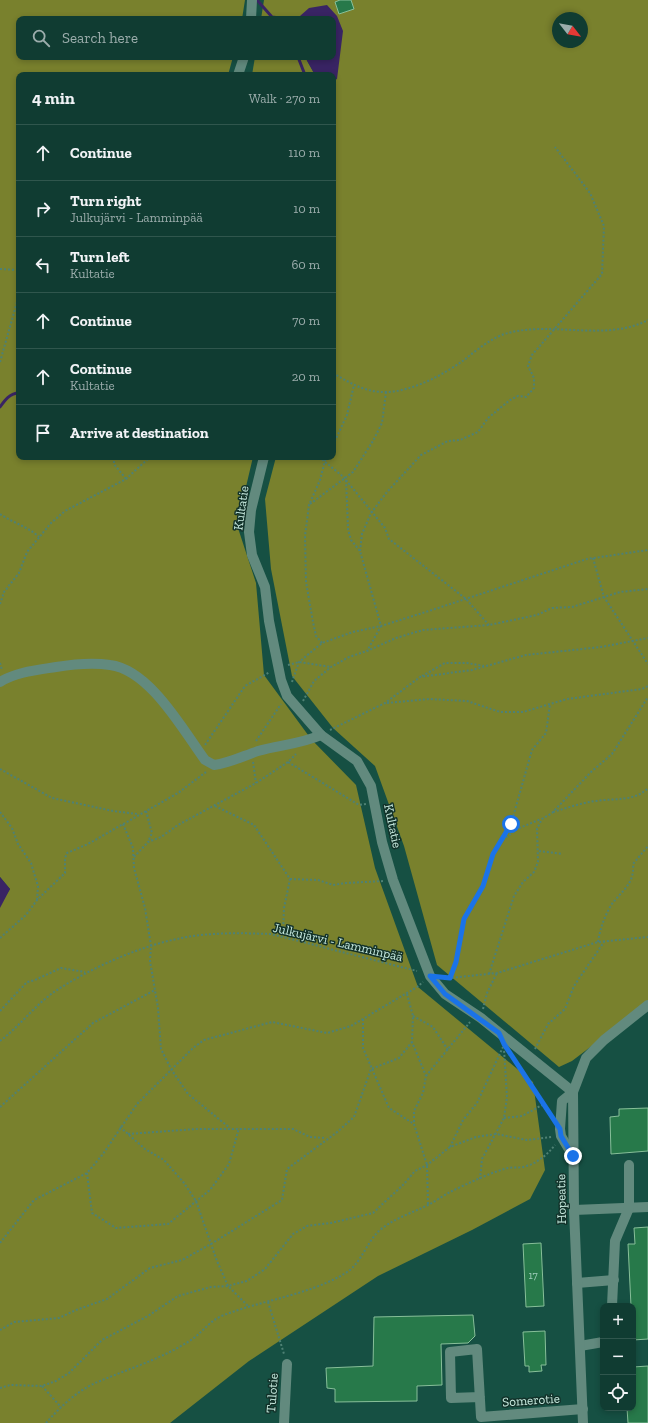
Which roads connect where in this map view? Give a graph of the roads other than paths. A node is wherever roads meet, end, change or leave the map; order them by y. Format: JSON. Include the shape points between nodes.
{"nodes":[{"id":1,"x":252,"y":0,"type":"edge"},
{"id":2,"x":251,"y":16,"type":"edge"},
{"id":3,"x":243,"y":60,"type":"edge"},
{"id":4,"x":239,"y":72,"type":"edge"},
{"id":5,"x":263,"y":460,"type":"edge"},
{"id":6,"x":0,"y":682,"type":"edge"},
{"id":7,"x":321,"y":734,"type":"junction"},
{"id":8,"x":648,"y":1005,"type":"edge"},
{"id":9,"x":573,"y":1092,"type":"junction"},
{"id":10,"x":573,"y":1156,"type":"junction"},
{"id":11,"x":629,"y":1165,"type":"dead end"},
{"id":12,"x":648,"y":1207,"type":"edge"},
{"id":13,"x":629,"y":1208,"type":"junction"},
{"id":14,"x":574,"y":1210,"type":"junction"},
{"id":15,"x":614,"y":1280,"type":"junction"},
{"id":16,"x":577,"y":1283,"type":"junction"},
{"id":17,"x":612,"y":1303,"type":"edge"},
{"id":18,"x":600,"y":1343,"type":"edge"},
{"id":19,"x":580,"y":1346,"type":"junction"},
{"id":20,"x":287,"y":1364,"type":"road end"},
{"id":21,"x":480,"y":1397,"type":"junction"},
{"id":22,"x":583,"y":1409,"type":"junction"},
{"id":23,"x":284,"y":1423,"type":"edge"},
{"id":24,"x":583,"y":1423,"type":"edge"}],
"edges":[{"from":1,"to":2,"type":"street"},
{"from":3,"to":4,"type":"street"},
{"from":5,"to":7,"type":"street","name":"Kultatie","via":[[251,510],[249,532],[252,555],[265,588],[269,621],[287,696]]},
{"from":6,"to":7,"type":"street","via":[[28,672],[55,667],[112,665],[136,675],[157,693],[205,760],[214,765],[230,763],[251,754],[312,739]]},
{"from":7,"to":9,"type":"street","name":"Kultatie","via":[[357,761],[372,786],[382,842],[393,880],[430,976],[445,994],[478,1016]]},
{"from":8,"to":9,"type":"street","name":"Hopeatie","via":[[586,1058]]},
{"from":9,"to":10,"type":"street","name":"Hopeatie"},
{"from":9,"to":10,"type":"street","via":[[562,1101],[561,1132]]},
{"from":10,"to":14,"type":"street","name":"Hopeatie"},
{"from":11,"to":13,"type":"street"},
{"from":12,"to":13,"type":"street"},
{"from":13,"to":14,"type":"street"},
{"from":13,"to":15,"type":"street","via":[[615,1241]]},
{"from":14,"to":16,"type":"street","name":"Hopeatie"},
{"from":15,"to":16,"type":"street"},
{"from":15,"to":17,"type":"street"},
{"from":16,"to":19,"type":"street","name":"Hopeatie"},
{"from":18,"to":19,"type":"street"},
{"from":19,"to":22,"type":"street","name":"Hopeatie"},
{"from":20,"to":23,"type":"street","name":"Tulotie"},
{"from":21,"to":21,"type":"street","via":[[477,1349],[450,1352],[450,1398]]},
{"from":21,"to":22,"type":"street","name":"Somerotie","via":[[481,1417]]},
{"from":22,"to":24,"type":"street","name":"Hopeatie"}]}
